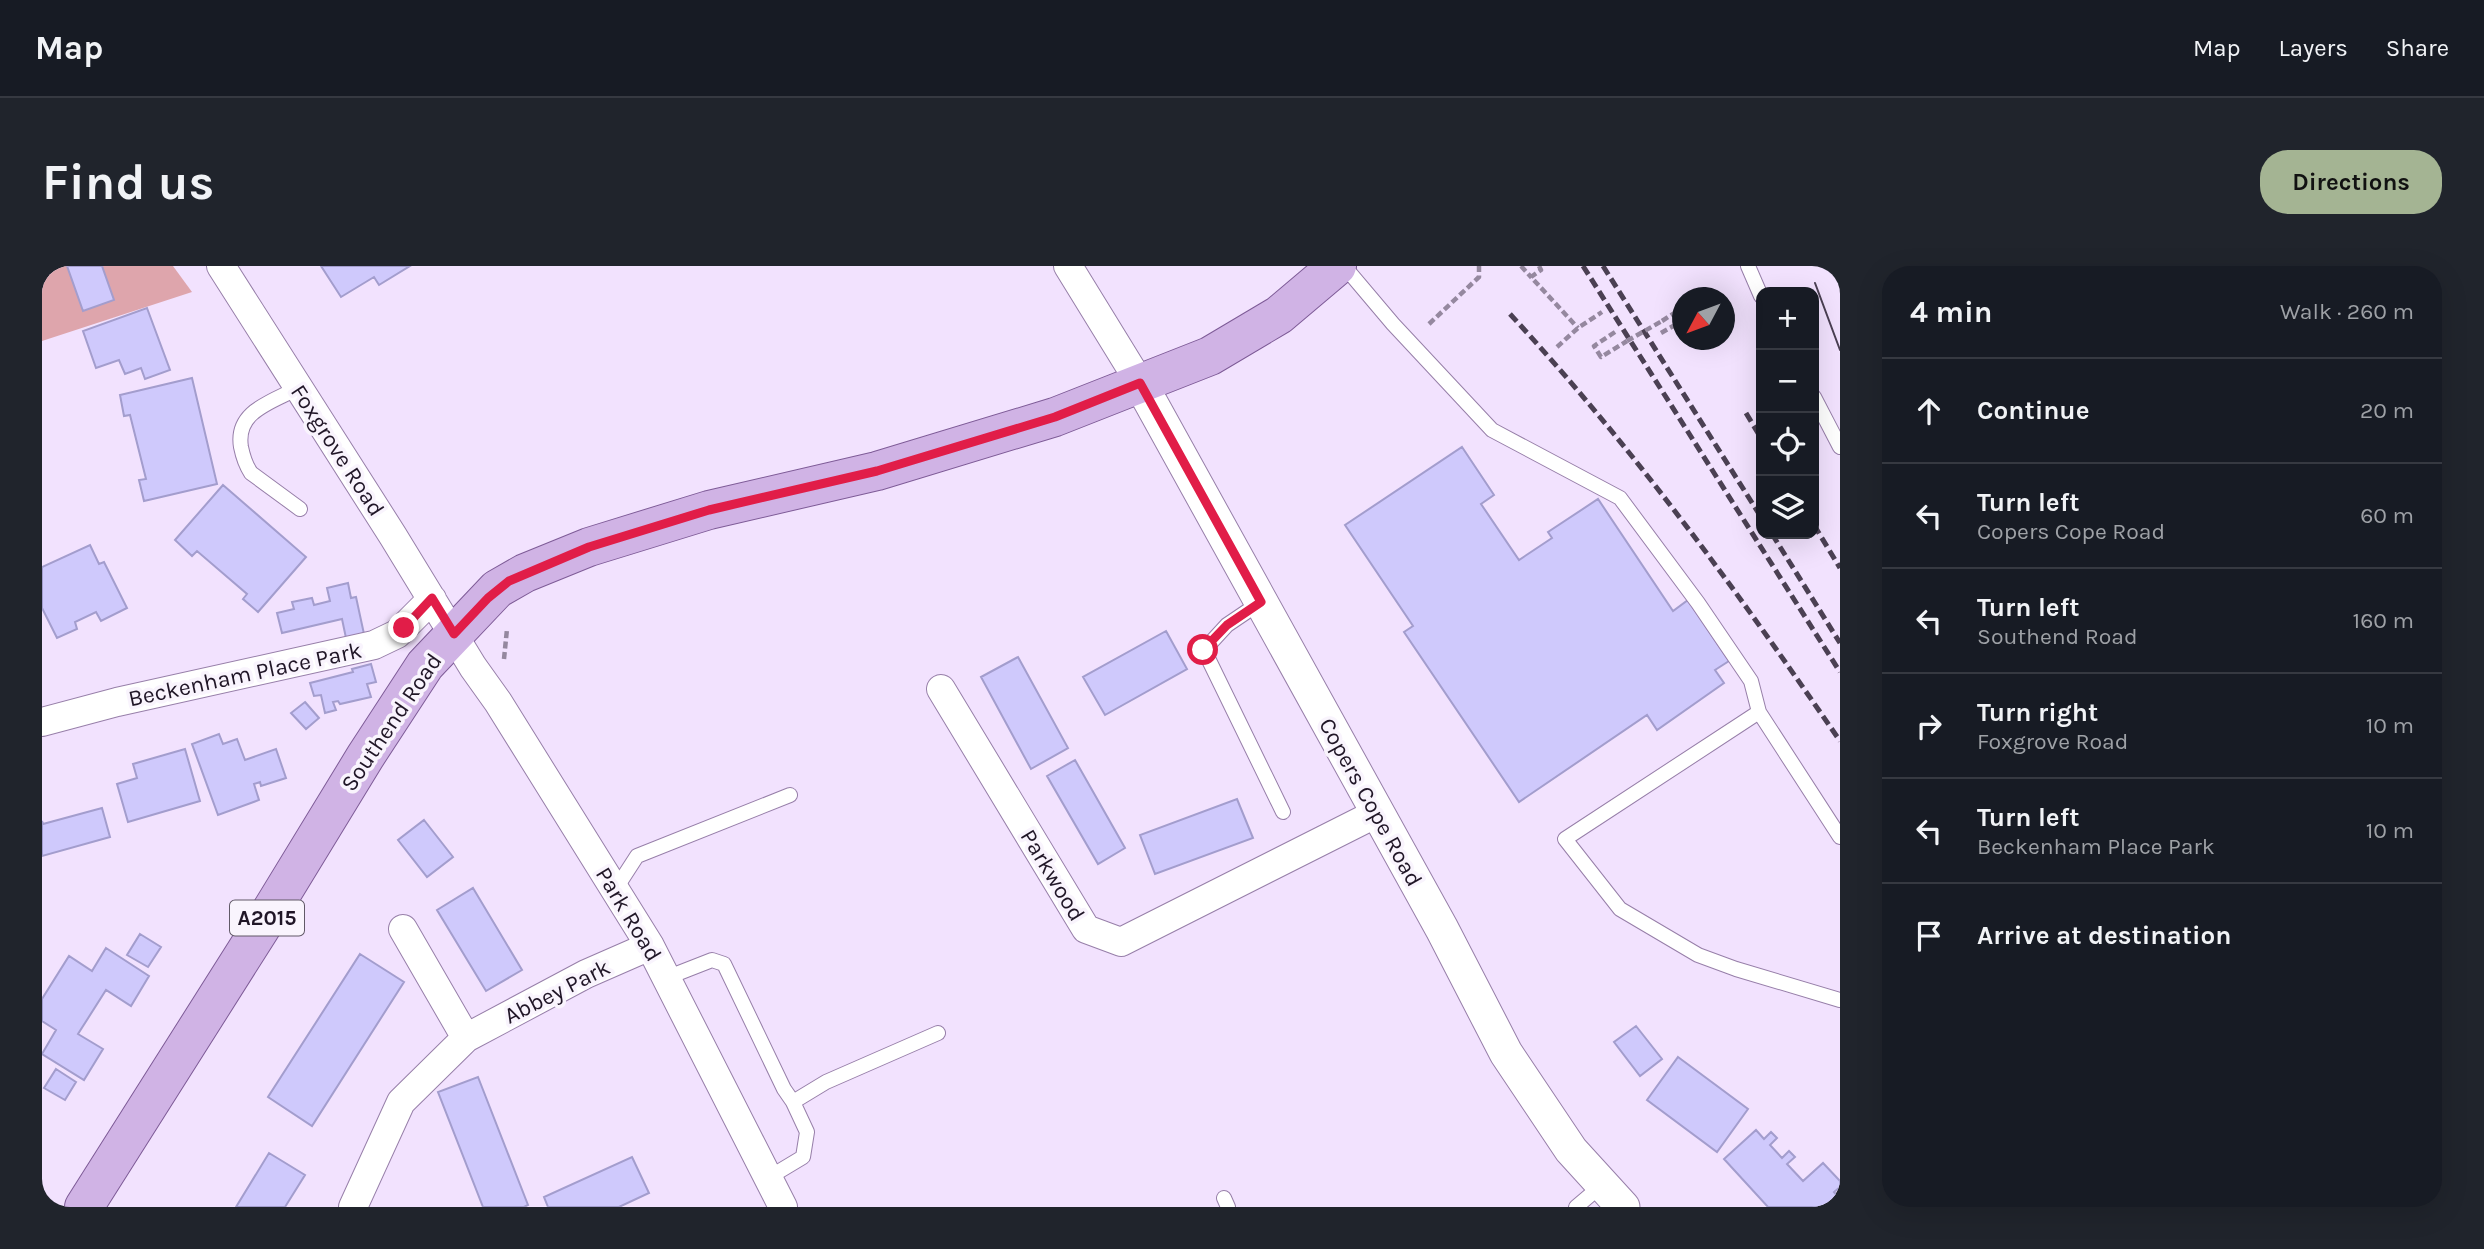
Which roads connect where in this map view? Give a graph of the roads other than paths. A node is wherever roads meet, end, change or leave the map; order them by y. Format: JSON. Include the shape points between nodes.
{"nodes":[{"id":1,"x":221,"y":266,"type":"edge"},
{"id":2,"x":1068,"y":266,"type":"edge"},
{"id":3,"x":1337,"y":266,"type":"edge"},
{"id":4,"x":1344,"y":266,"type":"edge"},
{"id":5,"x":1748,"y":266,"type":"edge"},
{"id":6,"x":1757,"y":287,"type":"edge"},
{"id":7,"x":1140,"y":383,"type":"junction"},
{"id":8,"x":298,"y":388,"type":"junction"},
{"id":9,"x":1819,"y":407,"type":"edge"},
{"id":10,"x":1840,"y":447,"type":"edge"},
{"id":11,"x":300,"y":509,"type":"dead end"},
{"id":12,"x":432,"y":598,"type":"junction"},
{"id":13,"x":1261,"y":602,"type":"junction"},
{"id":14,"x":454,"y":634,"type":"junction"},
{"id":15,"x":941,"y":689,"type":"dead end"},
{"id":16,"x":1759,"y":712,"type":"junction"},
{"id":17,"x":42,"y":722,"type":"edge"},
{"id":18,"x":790,"y":795,"type":"dead end"},
{"id":19,"x":1283,"y":812,"type":"dead end"},
{"id":20,"x":1377,"y":813,"type":"junction"},
{"id":21,"x":1840,"y":837,"type":"edge"},
{"id":22,"x":615,"y":890,"type":"junction"},
{"id":23,"x":404,"y":929,"type":"dead end"},
{"id":24,"x":650,"y":946,"type":"junction"},
{"id":25,"x":666,"y":978,"type":"junction"},
{"id":26,"x":1840,"y":1000,"type":"edge"},
{"id":27,"x":938,"y":1033,"type":"dead end"},
{"id":28,"x":466,"y":1038,"type":"junction"},
{"id":29,"x":793,"y":1102,"type":"junction"},
{"id":30,"x":768,"y":1178,"type":"junction"},
{"id":31,"x":1612,"y":1196,"type":"edge"},
{"id":32,"x":84,"y":1207,"type":"edge"},
{"id":33,"x":353,"y":1207,"type":"edge"},
{"id":34,"x":783,"y":1207,"type":"edge"},
{"id":35,"x":1576,"y":1207,"type":"edge"}],
"edges":[{"from":1,"to":8,"type":"street","name":"Foxgrove Road"},
{"from":2,"to":7,"type":"street"},
{"from":3,"to":7,"type":"main road","name":"Southend Road","number":"A2015","via":[[1279,314],[1210,356]]},
{"from":4,"to":16,"type":"lane","via":[[1492,430],[1620,498],[1751,681]]},
{"from":5,"to":6,"type":"lane"},
{"from":7,"to":13,"type":"street","name":"Copers Cope Road"},
{"from":7,"to":14,"type":"main road","name":"Southend Road","number":"A2015","via":[[1055,417],[877,471],[709,510],[589,547],[509,581]]},
{"from":8,"to":11,"type":"lane","via":[[253,412],[241,427],[240,440],[251,473]]},
{"from":8,"to":12,"type":"street","name":"Foxgrove Road"},
{"from":9,"to":10,"type":"lane"},
{"from":12,"to":14,"type":"street","name":"Foxgrove Road"},
{"from":12,"to":17,"type":"street","name":"Beckenham Place Park","via":[[397,634],[374,645]]},
{"from":13,"to":19,"type":"lane","via":[[1227,625],[1203,650]]},
{"from":13,"to":20,"type":"street","name":"Copers Cope Road"},
{"from":14,"to":22,"type":"street","name":"Park Road"},
{"from":14,"to":32,"type":"main road","name":"Southend Road","number":"A2015","via":[[425,665],[365,757]]},
{"from":15,"to":20,"type":"street","name":"Parkwood","via":[[1086,929],[1121,942]]},
{"from":16,"to":21,"type":"lane"},
{"from":16,"to":26,"type":"lane","via":[[1565,839],[1620,909],[1698,955]]},
{"from":18,"to":22,"type":"lane","via":[[637,856]]},
{"from":20,"to":31,"type":"street","name":"Copers Cope Road","via":[[1506,1053],[1571,1150]]},
{"from":22,"to":24,"type":"street","name":"Park Road"},
{"from":23,"to":28,"type":"street"},
{"from":24,"to":25,"type":"street","name":"Park Road"},
{"from":24,"to":28,"type":"street","name":"Abbey Park","via":[[586,974]]},
{"from":25,"to":29,"type":"lane","via":[[712,960],[724,964]]},
{"from":25,"to":30,"type":"street","name":"Park Road"},
{"from":27,"to":29,"type":"lane","via":[[826,1082]]},
{"from":28,"to":33,"type":"street","name":"Abbey Park","via":[[401,1102]]},
{"from":29,"to":30,"type":"lane","via":[[807,1132],[803,1157]]},
{"from":30,"to":34,"type":"street","name":"Park Road"},
{"from":31,"to":35,"type":"lane"}]}
